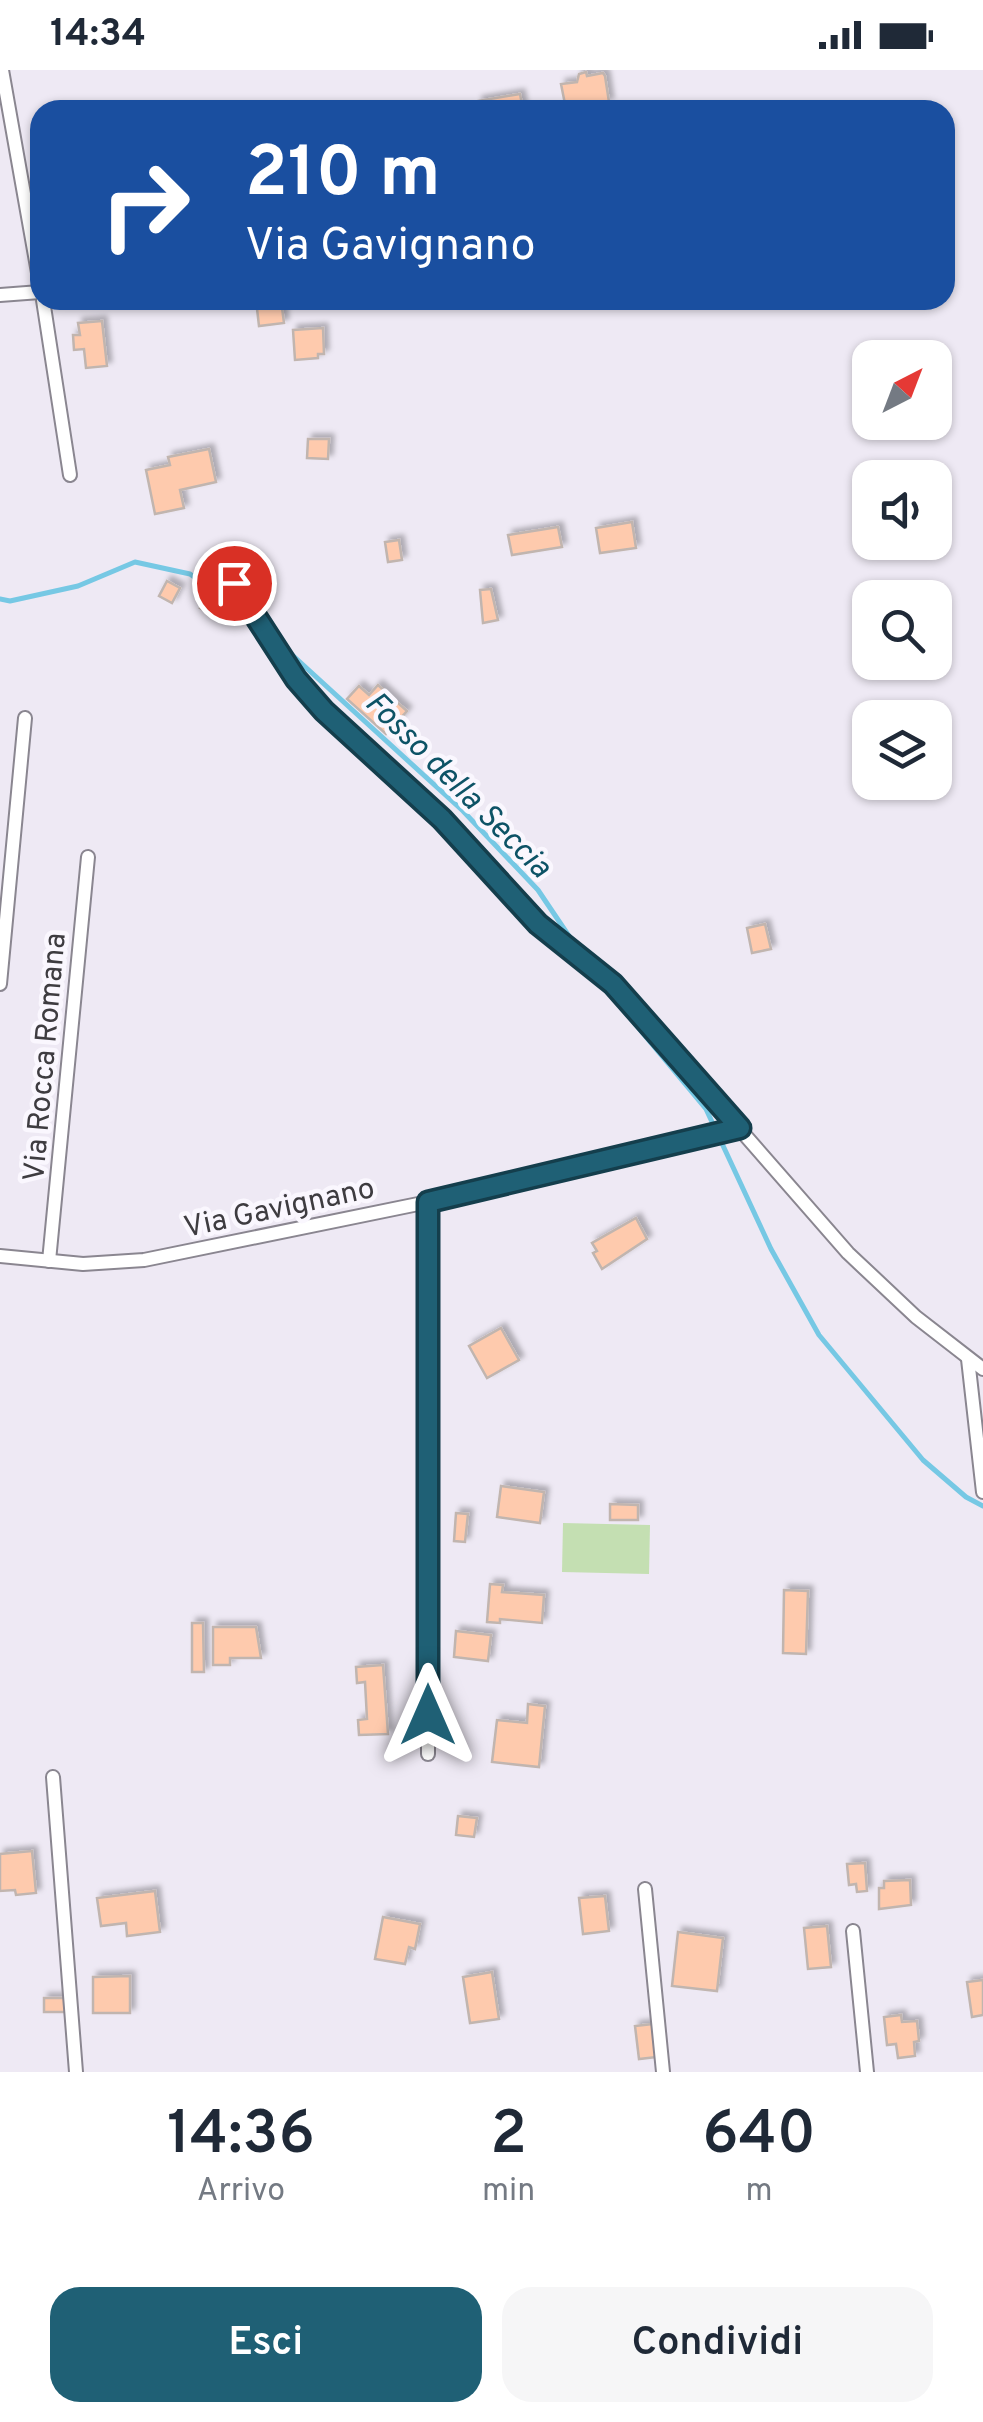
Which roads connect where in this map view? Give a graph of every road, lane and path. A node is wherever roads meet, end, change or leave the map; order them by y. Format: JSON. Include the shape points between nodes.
{"nodes":[{"id":1,"x":2,"y":70,"type":"edge"},
{"id":2,"x":30,"y":228,"type":"edge"},
{"id":3,"x":30,"y":292,"type":"edge"},
{"id":4,"x":0,"y":294,"type":"edge"},
{"id":5,"x":45,"y":310,"type":"edge"},
{"id":6,"x":70,"y":475,"type":"dead end"},
{"id":7,"x":234,"y":583,"type":"dead end"},
{"id":8,"x":25,"y":718,"type":"dead end"},
{"id":9,"x":88,"y":858,"type":"dead end"},
{"id":10,"x":0,"y":984,"type":"edge"},
{"id":11,"x":740,"y":1128,"type":"junction"},
{"id":12,"x":428,"y":1202,"type":"junction"},
{"id":13,"x":0,"y":1256,"type":"edge"},
{"id":14,"x":49,"y":1261,"type":"junction"},
{"id":15,"x":968,"y":1359,"type":"junction"},
{"id":16,"x":983,"y":1369,"type":"edge"},
{"id":17,"x":983,"y":1492,"type":"edge"},
{"id":18,"x":428,"y":1754,"type":"dead end"},
{"id":19,"x":53,"y":1778,"type":"dead end"},
{"id":20,"x":645,"y":1888,"type":"dead end"},
{"id":21,"x":853,"y":1930,"type":"dead end"},
{"id":22,"x":76,"y":2072,"type":"edge"},
{"id":23,"x":663,"y":2072,"type":"edge"},
{"id":24,"x":867,"y":2072,"type":"edge"}],
"edges":[{"from":1,"to":2,"type":"street"},
{"from":3,"to":4,"type":"street"},
{"from":5,"to":6,"type":"street"},
{"from":7,"to":11,"type":"street","via":[[324,711],[434,811],[520,906],[626,998]]},
{"from":8,"to":10,"type":"street"},
{"from":9,"to":14,"type":"street","name":"Via Rocca Romana"},
{"from":11,"to":12,"type":"street","name":"Via Gavignano"},
{"from":11,"to":15,"type":"street","via":[[838,1243]]},
{"from":12,"to":14,"type":"street","name":"Via Gavignano","via":[[144,1260]]},
{"from":12,"to":18,"type":"street"},
{"from":13,"to":14,"type":"street","name":"Via Gavignano"},
{"from":15,"to":16,"type":"street"},
{"from":15,"to":17,"type":"street"},
{"from":19,"to":22,"type":"street"},
{"from":20,"to":23,"type":"street"},
{"from":21,"to":24,"type":"street"}]}
